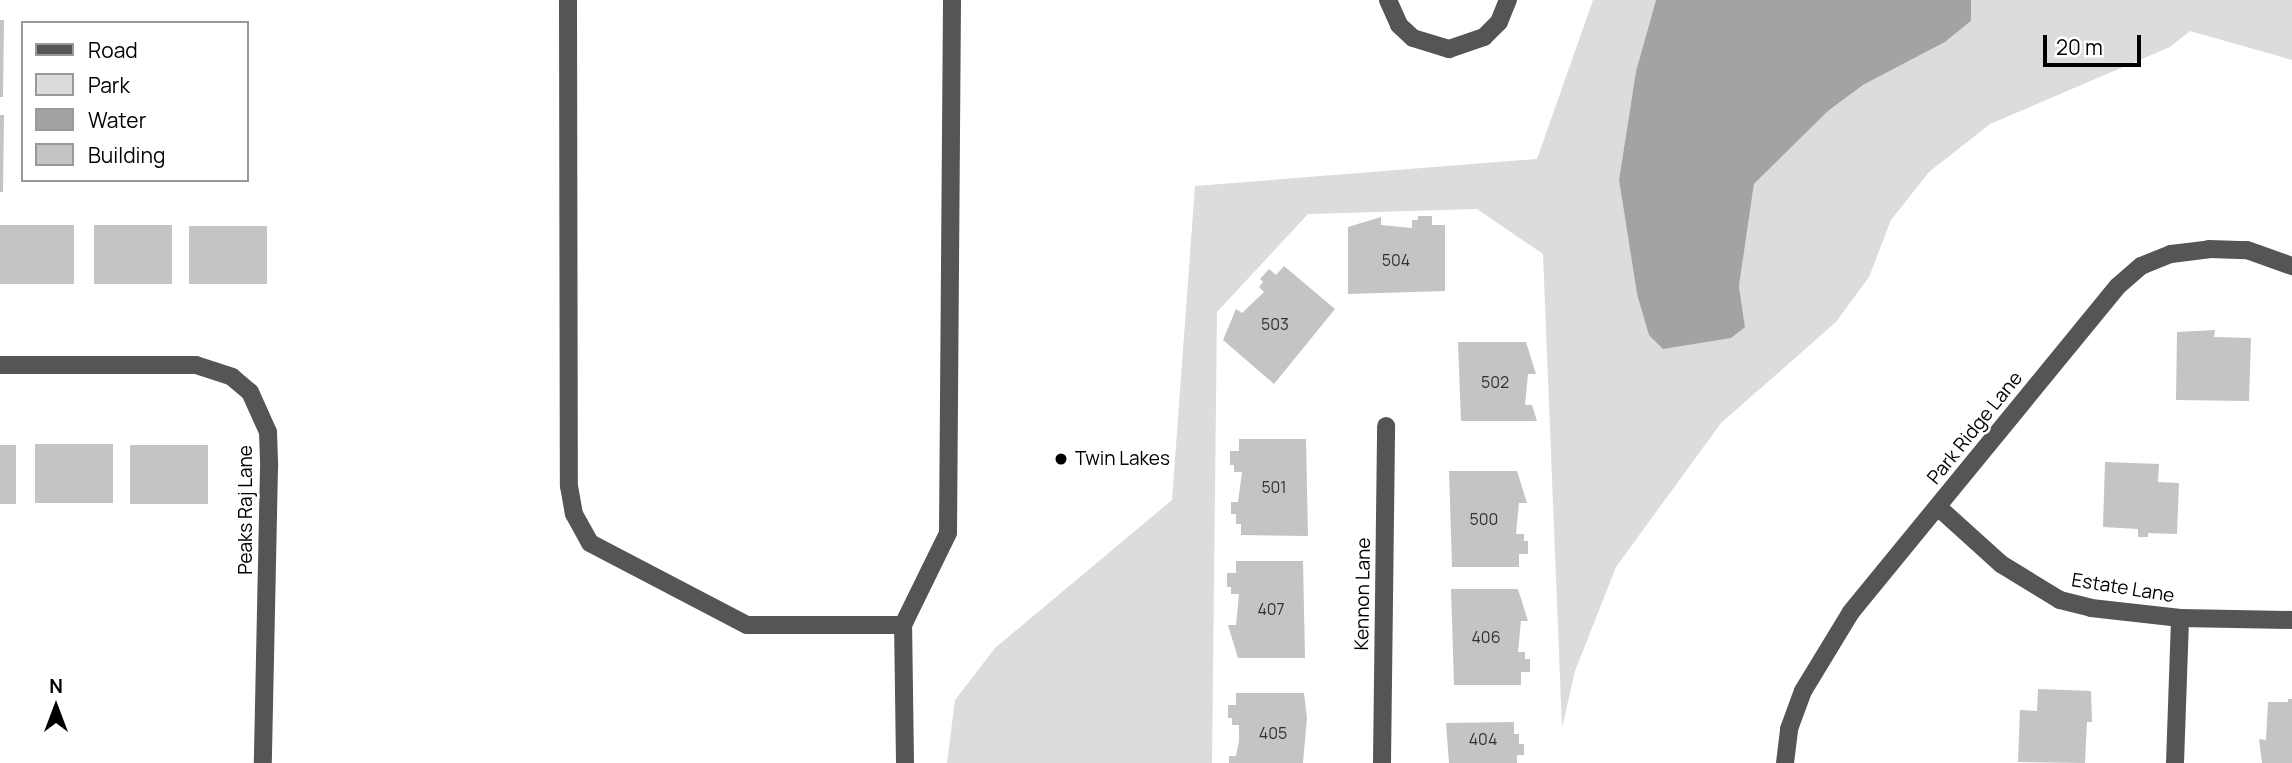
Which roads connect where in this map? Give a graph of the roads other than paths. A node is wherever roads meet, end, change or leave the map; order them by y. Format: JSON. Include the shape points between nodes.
{"nodes":[{"id":1,"x":568,"y":0,"type":"edge"},
{"id":2,"x":953,"y":0,"type":"edge"},
{"id":3,"x":1388,"y":0,"type":"edge"},
{"id":4,"x":1508,"y":0,"type":"edge"},
{"id":5,"x":2292,"y":266,"type":"edge"},
{"id":6,"x":0,"y":365,"type":"edge"},
{"id":7,"x":1386,"y":426,"type":"dead end"},
{"id":8,"x":1938,"y":507,"type":"junction"},
{"id":9,"x":2180,"y":618,"type":"junction"},
{"id":10,"x":2292,"y":620,"type":"edge"},
{"id":11,"x":903,"y":625,"type":"junction"},
{"id":12,"x":263,"y":763,"type":"edge"},
{"id":13,"x":905,"y":763,"type":"edge"},
{"id":14,"x":1381,"y":763,"type":"edge"},
{"id":15,"x":1785,"y":763,"type":"edge"},
{"id":16,"x":2175,"y":763,"type":"edge"}],
"edges":[{"from":1,"to":11,"type":"street","via":[[569,486],[574,514],[590,543],[747,625]]},
{"from":2,"to":11,"type":"street","via":[[948,533]]},
{"from":3,"to":4,"type":"street","via":[[1399,25],[1413,38],[1449,49],[1484,37],[1499,22]]},
{"from":5,"to":8,"type":"street","name":"Park Ridge Lane","via":[[2247,250],[2209,249],[2171,254],[2141,266],[2118,286]]},
{"from":6,"to":12,"type":"street","name":"Peaks Raj Lane","via":[[196,365],[232,377],[250,392],[268,432]]},
{"from":7,"to":14,"type":"street","name":"Kennon Lane"},
{"from":8,"to":9,"type":"street","name":"Estate Lane","via":[[2001,564],[2060,600]]},
{"from":8,"to":15,"type":"street","name":"Park Ridge Lane","via":[[1823,653],[1789,729]]},
{"from":9,"to":10,"type":"street","name":"Estate Lane"},
{"from":9,"to":16,"type":"street"},
{"from":11,"to":13,"type":"street"}]}
